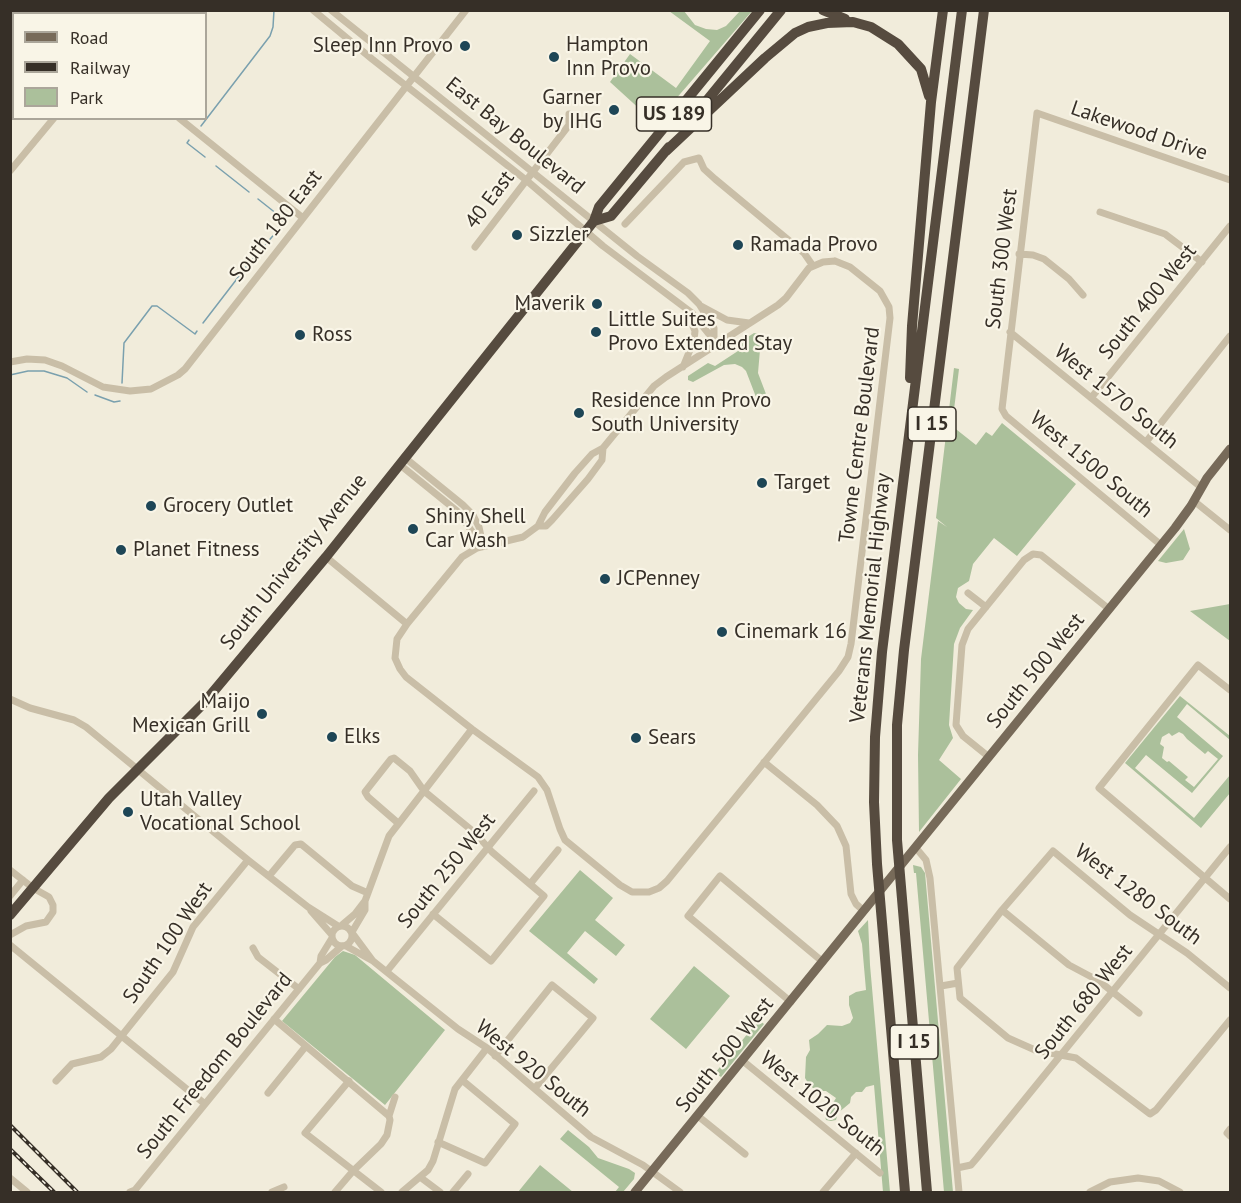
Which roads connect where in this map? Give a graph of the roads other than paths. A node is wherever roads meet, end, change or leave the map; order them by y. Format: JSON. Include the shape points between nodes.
{"nodes":[{"id":1,"x":313,"y":10,"type":"edge"},
{"id":2,"x":331,"y":10,"type":"edge"},
{"id":3,"x":466,"y":10,"type":"edge"},
{"id":4,"x":760,"y":10,"type":"edge"},
{"id":5,"x":781,"y":10,"type":"edge"},
{"id":6,"x":823,"y":10,"type":"edge"},
{"id":7,"x":943,"y":10,"type":"edge"},
{"id":8,"x":962,"y":10,"type":"edge"},
{"id":9,"x":984,"y":10,"type":"edge"},
{"id":10,"x":853,"y":22,"type":"junction"},
{"id":11,"x":414,"y":77,"type":"junction"},
{"id":12,"x":406,"y":85,"type":"junction"},
{"id":13,"x":931,"y":102,"type":"junction"},
{"id":14,"x":1037,"y":113,"type":"joint"},
{"id":15,"x":569,"y":114,"type":"dead end"},
{"id":16,"x":52,"y":120,"type":"edge"},
{"id":17,"x":181,"y":120,"type":"edge"},
{"id":18,"x":666,"y":151,"type":"junction"},
{"id":19,"x":10,"y":171,"type":"edge"},
{"id":20,"x":533,"y":171,"type":"junction"},
{"id":21,"x":526,"y":180,"type":"junction"},
{"id":22,"x":1230,"y":180,"type":"edge"},
{"id":23,"x":1100,"y":212,"type":"dead end"},
{"id":24,"x":303,"y":218,"type":"junction"},
{"id":25,"x":594,"y":221,"type":"junction"},
{"id":26,"x":625,"y":225,"type":"dead end"},
{"id":27,"x":1230,"y":226,"type":"edge"},
{"id":28,"x":586,"y":231,"type":"junction"},
{"id":29,"x":475,"y":247,"type":"dead end"},
{"id":30,"x":1019,"y":254,"type":"junction"},
{"id":31,"x":1202,"y":262,"type":"junction"},
{"id":32,"x":813,"y":266,"type":"junction"},
{"id":33,"x":1083,"y":295,"type":"dead end"},
{"id":34,"x":699,"y":304,"type":"junction"},
{"id":35,"x":684,"y":308,"type":"junction"},
{"id":36,"x":750,"y":323,"type":"junction"},
{"id":37,"x":1010,"y":332,"type":"junction"},
{"id":38,"x":1230,"y":336,"type":"edge"},
{"id":39,"x":716,"y":342,"type":"junction"},
{"id":40,"x":10,"y":362,"type":"edge"},
{"id":41,"x":683,"y":367,"type":"junction"},
{"id":42,"x":1091,"y":398,"type":"junction"},
{"id":43,"x":1002,"y":410,"type":"joint"},
{"id":44,"x":1146,"y":442,"type":"junction"},
{"id":45,"x":603,"y":448,"type":"junction"},
{"id":46,"x":908,"y":449,"type":"junction"},
{"id":47,"x":1230,"y":449,"type":"edge"},
{"id":48,"x":401,"y":460,"type":"junction"},
{"id":49,"x":1202,"y":488,"type":"junction"},
{"id":50,"x":1194,"y":501,"type":"junction"},
{"id":51,"x":538,"y":526,"type":"junction"},
{"id":52,"x":1230,"y":530,"type":"edge"},
{"id":53,"x":1161,"y":545,"type":"junction"},
{"id":54,"x":483,"y":546,"type":"junction"},
{"id":55,"x":326,"y":556,"type":"junction"},
{"id":56,"x":968,"y":593,"type":"dead end"},
{"id":57,"x":986,"y":607,"type":"junction"},
{"id":58,"x":1109,"y":609,"type":"junction"},
{"id":59,"x":407,"y":624,"type":"junction"},
{"id":60,"x":1230,"y":690,"type":"edge"},
{"id":61,"x":10,"y":699,"type":"edge"},
{"id":62,"x":472,"y":729,"type":"junction"},
{"id":63,"x":989,"y":757,"type":"junction"},
{"id":64,"x":764,"y":762,"type":"junction"},
{"id":65,"x":137,"y":769,"type":"junction"},
{"id":66,"x":424,"y":791,"type":"junction"},
{"id":67,"x":534,"y":791,"type":"dead end"},
{"id":68,"x":398,"y":823,"type":"junction"},
{"id":69,"x":487,"y":847,"type":"junction"},
{"id":70,"x":1230,"y":847,"type":"edge"},
{"id":71,"x":916,"y":848,"type":"junction"},
{"id":72,"x":558,"y":850,"type":"dead end"},
{"id":73,"x":248,"y":860,"type":"junction"},
{"id":74,"x":10,"y":870,"type":"edge"},
{"id":75,"x":269,"y":876,"type":"junction"},
{"id":76,"x":1206,"y":879,"type":"junction"},
{"id":77,"x":23,"y":880,"type":"junction"},
{"id":78,"x":530,"y":884,"type":"junction"},
{"id":79,"x":33,"y":888,"type":"junction"},
{"id":80,"x":10,"y":896,"type":"edge"},
{"id":81,"x":366,"y":897,"type":"junction"},
{"id":82,"x":1230,"y":899,"type":"edge"},
{"id":83,"x":308,"y":907,"type":"junction"},
{"id":84,"x":1002,"y":910,"type":"junction"},
{"id":85,"x":864,"y":911,"type":"junction"},
{"id":86,"x":433,"y":914,"type":"junction"},
{"id":87,"x":10,"y":915,"type":"edge"},
{"id":88,"x":340,"y":926,"type":"junction"},
{"id":89,"x":352,"y":933,"type":"junction"},
{"id":90,"x":10,"y":935,"type":"edge"},
{"id":91,"x":1160,"y":935,"type":"junction"},
{"id":92,"x":332,"y":937,"type":"junction"},
{"id":93,"x":10,"y":945,"type":"edge"},
{"id":94,"x":344,"y":946,"type":"junction"},
{"id":95,"x":253,"y":948,"type":"dead end"},
{"id":96,"x":373,"y":961,"type":"junction"},
{"id":97,"x":823,"y":962,"type":"junction"},
{"id":98,"x":320,"y":963,"type":"junction"},
{"id":99,"x":387,"y":971,"type":"junction"},
{"id":100,"x":958,"y":983,"type":"junction"},
{"id":101,"x":940,"y":986,"type":"junction"},
{"id":102,"x":1230,"y":988,"type":"edge"},
{"id":103,"x":299,"y":989,"type":"junction"},
{"id":104,"x":1114,"y":992,"type":"junction"},
{"id":105,"x":790,"y":1002,"type":"junction"},
{"id":106,"x":1139,"y":1013,"type":"dead end"},
{"id":107,"x":274,"y":1019,"type":"junction"},
{"id":108,"x":1230,"y":1020,"type":"edge"},
{"id":109,"x":122,"y":1036,"type":"junction"},
{"id":110,"x":306,"y":1046,"type":"junction"},
{"id":111,"x":487,"y":1048,"type":"junction"},
{"id":112,"x":1063,"y":1055,"type":"junction"},
{"id":113,"x":495,"y":1056,"type":"junction"},
{"id":114,"x":743,"y":1061,"type":"junction"},
{"id":115,"x":462,"y":1080,"type":"junction"},
{"id":116,"x":56,"y":1081,"type":"dead end"},
{"id":117,"x":349,"y":1081,"type":"junction"},
{"id":118,"x":535,"y":1088,"type":"junction"},
{"id":119,"x":268,"y":1093,"type":"dead end"},
{"id":120,"x":395,"y":1097,"type":"dead end"},
{"id":121,"x":205,"y":1104,"type":"junction"},
{"id":122,"x":389,"y":1116,"type":"junction"},
{"id":123,"x":698,"y":1116,"type":"junction"},
{"id":124,"x":438,"y":1142,"type":"junction"},
{"id":125,"x":856,"y":1153,"type":"junction"},
{"id":126,"x":745,"y":1154,"type":"dead end"},
{"id":127,"x":957,"y":1168,"type":"junction"},
{"id":128,"x":353,"y":1171,"type":"junction"},
{"id":129,"x":653,"y":1171,"type":"junction"},
{"id":130,"x":880,"y":1173,"type":"dead end"},
{"id":131,"x":468,"y":1174,"type":"dead end"},
{"id":132,"x":420,"y":1177,"type":"junction"},
{"id":133,"x":10,"y":1178,"type":"edge"},
{"id":134,"x":284,"y":1187,"type":"dead end"},
{"id":135,"x":27,"y":1192,"type":"edge"},
{"id":136,"x":133,"y":1192,"type":"edge"},
{"id":137,"x":272,"y":1192,"type":"edge"},
{"id":138,"x":335,"y":1192,"type":"edge"},
{"id":139,"x":381,"y":1192,"type":"edge"},
{"id":140,"x":402,"y":1192,"type":"edge"},
{"id":141,"x":440,"y":1192,"type":"edge"},
{"id":142,"x":453,"y":1192,"type":"edge"},
{"id":143,"x":635,"y":1192,"type":"edge"},
{"id":144,"x":680,"y":1192,"type":"edge"},
{"id":145,"x":823,"y":1192,"type":"edge"},
{"id":146,"x":905,"y":1192,"type":"edge"},
{"id":147,"x":927,"y":1192,"type":"edge"},
{"id":148,"x":959,"y":1192,"type":"edge"},
{"id":149,"x":1090,"y":1192,"type":"edge"},
{"id":150,"x":1180,"y":1192,"type":"edge"}],
"edges":[{"from":1,"to":12,"type":"street","name":"East Bay Boulevard"},
{"from":2,"to":11,"type":"street","name":"East Bay Boulevard"},
{"from":3,"to":11,"type":"street","name":"South 180 East"},
{"from":4,"to":25,"type":"highway","name":"South University Avenue","number":"US 189","via":[[599,207]]},
{"from":5,"to":18,"type":"highway","name":"South University Avenue","number":"US 189"},
{"from":6,"to":10,"type":"highway"},
{"from":7,"to":13,"type":"highway"},
{"from":8,"to":46,"type":"highway","name":"Veterans Memorial Highway","number":"I 15"},
{"from":9,"to":147,"type":"highway","name":"Veterans Memorial Highway","number":"I 15","via":[[901,672],[896,748],[897,840]]},
{"from":10,"to":13,"type":"highway","via":[[871,27],[910,55],[921,69]]},
{"from":10,"to":18,"type":"highway","via":[[827,23],[795,33]]},
{"from":11,"to":12,"type":"street","name":"South 180 East"},
{"from":11,"to":20,"type":"street","name":"East Bay Boulevard"},
{"from":12,"to":21,"type":"street","name":"East Bay Boulevard"},
{"from":12,"to":24,"type":"street","name":"South 180 East"},
{"from":13,"to":46,"type":"highway","via":[[912,326]]},
{"from":14,"to":22,"type":"street","name":"Lakewood Drive"},
{"from":14,"to":30,"type":"street","name":"South 300 West"},
{"from":15,"to":20,"type":"street","name":"40 East","via":[[569,124]]},
{"from":16,"to":19,"type":"street"},
{"from":17,"to":24,"type":"street"},
{"from":18,"to":25,"type":"highway","name":"South University Avenue","number":"US 189","via":[[611,216]]},
{"from":20,"to":21,"type":"street","name":"40 East"},
{"from":20,"to":25,"type":"street","name":"East Bay Boulevard"},
{"from":21,"to":28,"type":"street","name":"East Bay Boulevard"},
{"from":21,"to":29,"type":"street","name":"40 East"},
{"from":23,"to":31,"type":"street","via":[[1165,234]]},
{"from":24,"to":40,"type":"street","name":"South 180 East","via":[[185,369],[170,381],[130,392],[103,387],[45,360],[27,358]]},
{"from":25,"to":28,"type":"highway","name":"South University Avenue","number":"US 189"},
{"from":25,"to":34,"type":"street","name":"East Bay Boulevard"},
{"from":26,"to":32,"type":"street","via":[[684,162],[699,158],[704,169],[804,253]]},
{"from":27,"to":31,"type":"street","name":"South 400 West"},
{"from":28,"to":35,"type":"street","name":"East Bay Boulevard"},
{"from":28,"to":48,"type":"highway","name":"South University Avenue","number":"US 189"},
{"from":30,"to":33,"type":"street","via":[[1044,259]]},
{"from":30,"to":37,"type":"street","name":"South 300 West"},
{"from":31,"to":42,"type":"street","name":"South 400 West"},
{"from":32,"to":36,"type":"street","name":"Towne Centre Boulevard","via":[[786,298]]},
{"from":32,"to":64,"type":"street","name":"Towne Centre Boulevard","via":[[829,261],[850,267],[880,291],[891,318],[852,644],[848,657]]},
{"from":34,"to":36,"type":"street","via":[[727,320]]},
{"from":34,"to":39,"type":"street","via":[[714,328]]},
{"from":35,"to":39,"type":"street","name":"East Bay Boulevard"},
{"from":35,"to":41,"type":"street","via":[[694,340]]},
{"from":36,"to":39,"type":"street","name":"Towne Centre Boulevard"},
{"from":37,"to":42,"type":"street","name":"West 1570 South"},
{"from":37,"to":43,"type":"street","name":"South 300 West"},
{"from":38,"to":44,"type":"street"},
{"from":39,"to":41,"type":"street","name":"Towne Centre Boulevard"},
{"from":41,"to":45,"type":"street","name":"Towne Centre Boulevard","via":[[650,390]]},
{"from":42,"to":44,"type":"street","name":"West 1570 South"},
{"from":43,"to":53,"type":"street","name":"West 1500 South"},
{"from":44,"to":49,"type":"street","name":"West 1570 South"},
{"from":45,"to":51,"type":"street","via":[[575,473]]},
{"from":45,"to":51,"type":"street","name":"Towne Centre Boulevard","via":[[602,460],[572,499],[546,526]]},
{"from":46,"to":146,"type":"highway","name":"Veterans Memorial Highway","number":"I 15","via":[[878,694],[874,780],[877,864]]},
{"from":47,"to":49,"type":"main road","name":"South 500 West"},
{"from":48,"to":54,"type":"street","via":[[457,511]]},
{"from":48,"to":54,"type":"street","via":[[473,515]]},
{"from":48,"to":55,"type":"highway","name":"South University Avenue","number":"US 189"},
{"from":49,"to":50,"type":"main road","name":"South 500 West"},
{"from":50,"to":52,"type":"street"},
{"from":50,"to":53,"type":"main road","name":"South 500 West"},
{"from":51,"to":54,"type":"street","name":"Towne Centre Boulevard","via":[[518,539]]},
{"from":53,"to":58,"type":"main road","name":"South 500 West"},
{"from":54,"to":59,"type":"street","name":"Towne Centre Boulevard","via":[[458,561]]},
{"from":55,"to":59,"type":"street"},
{"from":55,"to":65,"type":"highway","name":"South University Avenue","number":"US 189","via":[[203,704]]},
{"from":56,"to":57,"type":"street"},
{"from":57,"to":58,"type":"street","via":[[1023,560],[1033,554],[1044,557]]},
{"from":57,"to":63,"type":"street","via":[[968,629],[962,645],[956,721],[960,733]]},
{"from":58,"to":63,"type":"main road","name":"South 500 West"},
{"from":59,"to":62,"type":"street","name":"Towne Centre Boulevard","via":[[396,644],[395,658],[400,669]]},
{"from":60,"to":76,"type":"street","via":[[1198,664],[1099,788]]},
{"from":61,"to":65,"type":"street","via":[[74,720]]},
{"from":62,"to":64,"type":"street","name":"Towne Centre Boulevard","via":[[543,783],[569,843],[620,885],[637,893],[653,891],[667,881]]},
{"from":62,"to":66,"type":"street"},
{"from":63,"to":71,"type":"main road","name":"South 500 West"},
{"from":64,"to":85,"type":"street","via":[[834,821],[844,838],[851,894]]},
{"from":65,"to":73,"type":"street"},
{"from":65,"to":79,"type":"highway","name":"South University Avenue","number":"US 189"},
{"from":66,"to":68,"type":"street"},
{"from":66,"to":68,"type":"street","via":[[410,771],[397,759],[391,759],[365,794]]},
{"from":66,"to":69,"type":"street"},
{"from":67,"to":69,"type":"street","name":"South 250 West"},
{"from":68,"to":81,"type":"street","via":[[389,836]]},
{"from":69,"to":78,"type":"street"},
{"from":69,"to":86,"type":"street","name":"South 250 West"},
{"from":70,"to":76,"type":"street","name":"South 680 West"},
{"from":71,"to":85,"type":"main road","name":"South 500 West"},
{"from":71,"to":101,"type":"street","via":[[928,864]]},
{"from":72,"to":78,"type":"street"},
{"from":73,"to":75,"type":"street"},
{"from":73,"to":109,"type":"street","name":"South 100 West","via":[[193,927],[173,972]]},
{"from":74,"to":77,"type":"street"},
{"from":75,"to":81,"type":"street","via":[[295,845],[301,844]]},
{"from":75,"to":83,"type":"street"},
{"from":76,"to":82,"type":"street"},
{"from":76,"to":91,"type":"street","name":"South 680 West"},
{"from":77,"to":79,"type":"street"},
{"from":77,"to":80,"type":"street"},
{"from":78,"to":86,"type":"street","via":[[544,896],[491,961]]},
{"from":79,"to":87,"type":"highway","name":"South University Avenue","number":"US 189"},
{"from":79,"to":90,"type":"street","via":[[49,897],[53,912],[45,922]]},
{"from":81,"to":88,"type":"street","via":[[355,914]]},
{"from":81,"to":89,"type":"street","via":[[365,910]]},
{"from":83,"to":88,"type":"street"},
{"from":83,"to":92,"type":"street"},
{"from":84,"to":91,"type":"street","name":"West 1280 South","via":[[1053,851]]},
{"from":84,"to":100,"type":"street","via":[[958,965]]},
{"from":84,"to":104,"type":"street","via":[[1069,965]]},
{"from":85,"to":97,"type":"main road","name":"South 500 West"},
{"from":86,"to":99,"type":"street","name":"South 250 West"},
{"from":88,"to":89,"type":"street","via":[[350,928]]},
{"from":88,"to":92,"type":"street"},
{"from":89,"to":94,"type":"street","via":[[351,942]]},
{"from":89,"to":96,"type":"street","name":"West 920 South"},
{"from":91,"to":102,"type":"street","name":"West 1280 South"},
{"from":91,"to":104,"type":"street","name":"South 680 West"},
{"from":92,"to":94,"type":"street","via":[[336,944]]},
{"from":92,"to":98,"type":"street","name":"South Freedom Boulevard"},
{"from":93,"to":109,"type":"street"},
{"from":94,"to":96,"type":"street","name":"West 920 South"},
{"from":94,"to":98,"type":"street","name":"South Freedom Boulevard"},
{"from":95,"to":103,"type":"street","via":[[258,957]]},
{"from":96,"to":99,"type":"street","name":"West 920 South"},
{"from":97,"to":105,"type":"main road","name":"South 500 West"},
{"from":97,"to":105,"type":"street","via":[[720,876],[688,916]]},
{"from":98,"to":103,"type":"street","name":"South Freedom Boulevard"},
{"from":99,"to":111,"type":"street","name":"West 920 South"},
{"from":100,"to":101,"type":"street"},
{"from":100,"to":112,"type":"street","via":[[963,1001],[1008,1038],[1029,1048]]},
{"from":101,"to":127,"type":"street"},
{"from":103,"to":107,"type":"street","name":"South Freedom Boulevard"},
{"from":104,"to":106,"type":"street"},
{"from":104,"to":112,"type":"street","name":"South 680 West"},
{"from":105,"to":114,"type":"main road","name":"South 500 West"},
{"from":107,"to":110,"type":"street"},
{"from":107,"to":121,"type":"street","name":"South Freedom Boulevard"},
{"from":108,"to":112,"type":"street","via":[[1150,1114],[1088,1066]]},
{"from":109,"to":116,"type":"street","name":"South 100 West","via":[[106,1053],[72,1064]]},
{"from":109,"to":121,"type":"street"},
{"from":110,"to":117,"type":"street"},
{"from":110,"to":119,"type":"street"},
{"from":111,"to":113,"type":"street","name":"West 920 South"},
{"from":111,"to":115,"type":"street"},
{"from":112,"to":127,"type":"street","name":"South 680 West","via":[[974,1162]]},
{"from":113,"to":118,"type":"street","name":"West 920 South"},
{"from":113,"to":118,"type":"street","via":[[552,985],[592,1018]]},
{"from":114,"to":123,"type":"main road","name":"South 500 West"},
{"from":114,"to":125,"type":"street","name":"West 1020 South"},
{"from":115,"to":124,"type":"street","via":[[453,1093]]},
{"from":115,"to":124,"type":"street","via":[[515,1124],[485,1163]]},
{"from":117,"to":122,"type":"street"},
{"from":117,"to":128,"type":"street","via":[[305,1133]]},
{"from":118,"to":129,"type":"street","name":"West 920 South","via":[[596,1140]]},
{"from":120,"to":122,"type":"street"},
{"from":121,"to":136,"type":"street","name":"South Freedom Boulevard"},
{"from":122,"to":128,"type":"street","via":[[387,1135]]},
{"from":123,"to":126,"type":"street"},
{"from":123,"to":129,"type":"main road","name":"South 500 West"},
{"from":124,"to":132,"type":"street","via":[[433,1161]]},
{"from":125,"to":130,"type":"street","name":"West 1020 South"},
{"from":125,"to":145,"type":"street"},
{"from":127,"to":148,"type":"street"},
{"from":128,"to":138,"type":"street"},
{"from":128,"to":139,"type":"street"},
{"from":129,"to":143,"type":"main road","name":"South 500 West"},
{"from":129,"to":144,"type":"street","name":"West 920 South"},
{"from":131,"to":142,"type":"street"},
{"from":132,"to":140,"type":"street"},
{"from":132,"to":141,"type":"street"},
{"from":133,"to":135,"type":"street"},
{"from":134,"to":137,"type":"street"},
{"from":149,"to":150,"type":"street","via":[[1116,1180],[1145,1178]]}]}
